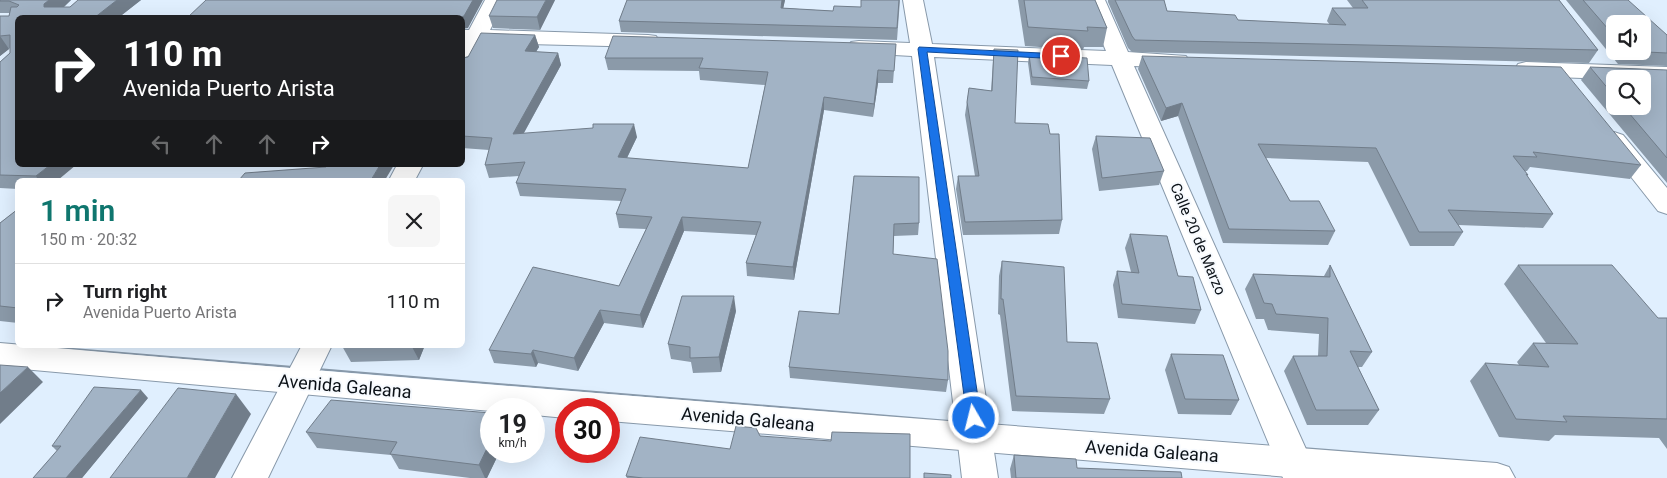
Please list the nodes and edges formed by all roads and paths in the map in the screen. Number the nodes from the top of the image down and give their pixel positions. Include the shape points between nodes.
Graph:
1 (496, 0) edge
2 (913, 0) edge
3 (1095, 0) edge
4 (470, 36) edge
5 (665, 42) edge
6 (843, 47) edge
7 (922, 49) junction
8 (465, 54) edge
9 (1121, 60) junction
10 (1200, 62) edge
11 (1508, 69) edge
12 (1558, 70) junction
13 (1667, 74) edge
14 (1576, 93) edge
15 (1600, 123) edge
16 (1667, 206) edge
17 (315, 348) edge
18 (0, 356) edge
19 (298, 382) junction
20 (976, 438) junction
21 (1298, 470) edge
22 (250, 478) edge
23 (980, 478) edge
24 (1497, 478) edge

1 - 4 street
2 - 7 street
3 - 9 street, Calle 20 de Marzo
4 - 5 street
4 - 8 street
6 - 7 street
7 - 9 street
7 - 20 street
9 - 10 street
9 - 21 street, Calle 20 de Marzo
11 - 12 street
12 - 13 street via 1603,63
12 - 14 street
15 - 16 street
17 - 19 street
18 - 19 street, Avenida Galeana
19 - 20 street, Avenida Galeana
19 - 22 street
20 - 21 street, Avenida Galeana
20 - 23 street
21 - 24 street, Avenida Galeana

